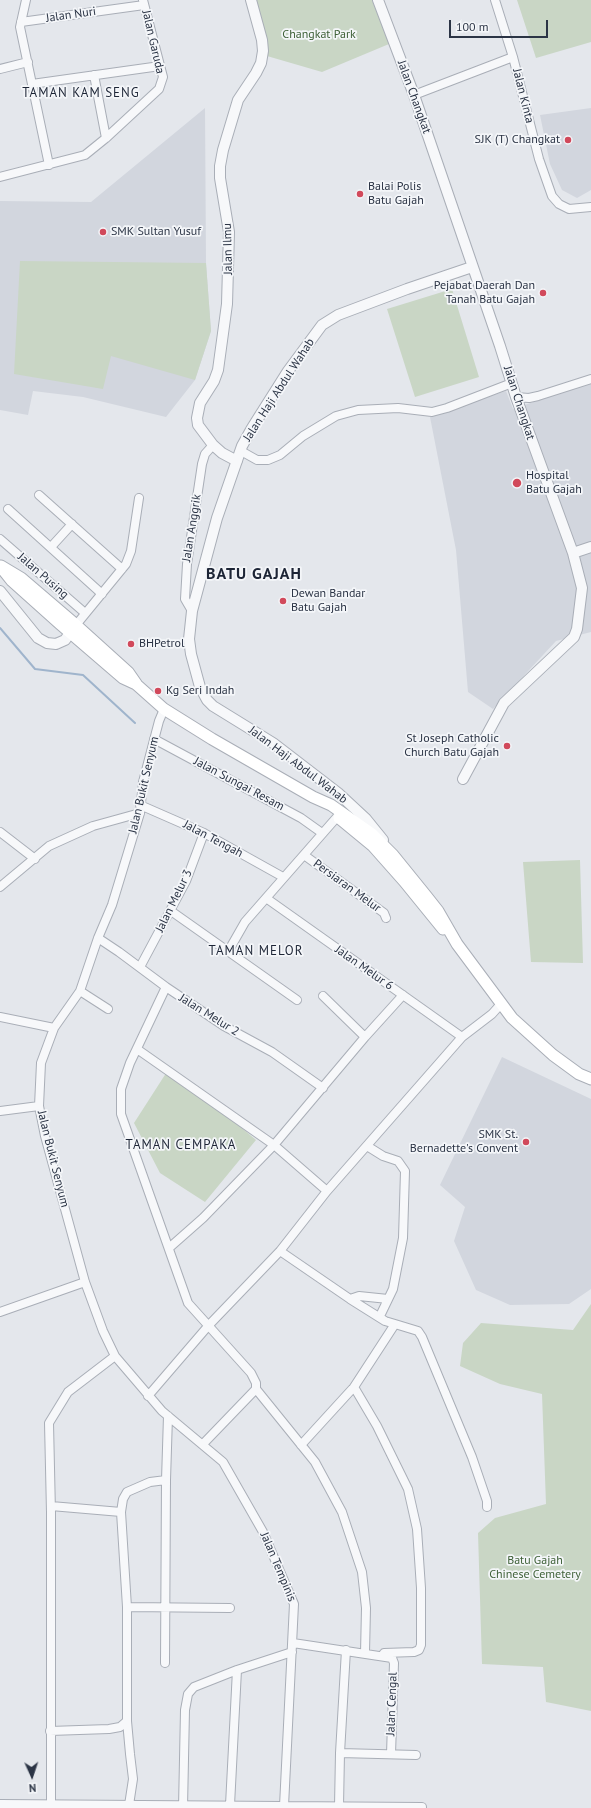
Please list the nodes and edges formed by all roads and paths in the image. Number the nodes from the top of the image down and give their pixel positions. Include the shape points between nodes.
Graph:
1 (26, 0) edge
2 (251, 0) edge
3 (378, 0) edge
4 (495, 0) edge
5 (144, 2) edge
6 (21, 22) junction
7 (513, 57) junction
8 (28, 62) junction
9 (160, 66) junction
10 (0, 69) edge
11 (94, 75) junction
12 (32, 84) junction
13 (414, 95) junction
14 (106, 138) junction
15 (49, 165) junction
16 (0, 177) edge
17 (591, 207) edge
18 (472, 267) junction
19 (591, 378) edge
20 (512, 383) junction
21 (516, 397) junction
22 (213, 446) junction
23 (241, 451) junction
24 (237, 461) junction
25 (39, 496) dead end
26 (139, 498) dead end
27 (8, 509) dead end
28 (72, 524) junction
29 (0, 539) edge
30 (51, 547) junction
31 (591, 547) edge
32 (572, 553) junction
33 (0, 566) edge
34 (122, 569) junction
35 (0, 591) edge
36 (102, 594) junction
37 (192, 611) junction
38 (85, 613) junction
39 (73, 628) junction
40 (164, 709) junction
41 (154, 739) junction
42 (463, 779) dead end
43 (313, 797) junction
44 (140, 809) junction
45 (337, 817) junction
46 (366, 819) junction
47 (0, 832) edge
48 (204, 832) junction
49 (322, 833) junction
50 (372, 834) junction
51 (373, 846) junction
52 (304, 855) junction
53 (393, 855) junction
54 (35, 859) junction
55 (283, 877) junction
56 (0, 887) edge
57 (266, 898) junction
58 (172, 911) junction
59 (386, 918) dead end
60 (98, 938) junction
61 (457, 944) junction
62 (229, 950) junction
63 (140, 967) junction
64 (166, 987) junction
65 (80, 990) junction
66 (403, 995) junction
67 (323, 996) dead end
68 (297, 1000) dead end
69 (501, 1004) junction
70 (108, 1009) dead end
71 (0, 1017) edge
72 (54, 1028) junction
73 (465, 1035) junction
74 (365, 1037) junction
75 (136, 1049) junction
76 (591, 1079) edge
77 (323, 1088) junction
78 (39, 1106) junction
79 (0, 1111) edge
80 (274, 1145) junction
81 (367, 1146) junction
82 (327, 1192) junction
83 (169, 1248) junction
84 (280, 1251) junction
85 (85, 1282) junction
86 (350, 1299) junction
87 (388, 1299) junction
88 (0, 1312) edge
89 (380, 1316) junction
90 (395, 1324) junction
91 (209, 1325) junction
92 (115, 1356) junction
93 (354, 1387) junction
94 (256, 1390) junction
95 (148, 1396) junction
96 (168, 1416) junction
97 (203, 1444) junction
98 (301, 1445) junction
99 (166, 1480) junction
100 (51, 1506) junction
101 (487, 1507) dead end
102 (121, 1512) junction
103 (127, 1607) junction
104 (166, 1608) junction
105 (230, 1608) dead end
106 (293, 1643) junction
107 (346, 1650) junction
108 (292, 1652) junction
109 (365, 1653) junction
110 (382, 1656) junction
111 (165, 1663) dead end
112 (237, 1670) junction
113 (127, 1721) junction
114 (50, 1731) junction
115 (340, 1753) junction
116 (391, 1754) junction
117 (416, 1755) dead end
118 (0, 1804) edge
119 (50, 1804) junction
120 (129, 1805) junction
121 (230, 1805) junction
122 (183, 1806) edge
123 (284, 1806) junction
124 (339, 1806) junction
125 (380, 1807) edge
126 (422, 1807) dead end

1 - 6 street
2 - 22 street, Jalan Ilmu via 263,51 258,68 238,100 220,166 229,232 227,304 218,370 200,403 197,418 198,425
3 - 13 street, Jalan Changkat
4 - 7 street, Jalan Kinta
5 - 6 street, Jalan Nuri
5 - 9 street, Jalan Garuda
6 - 8 street
7 - 13 street
7 - 17 street, Jalan Kinta via 539,159 552,196 559,204 569,209
8 - 10 street
8 - 12 street
9 - 11 street
9 - 14 street, Jalan Garuda via 163,78 159,89
11 - 12 street
11 - 14 street
12 - 15 street
13 - 18 street, Jalan Changkat
14 - 15 street, Jalan Garuda via 85,155
15 - 16 street, Jalan Garuda
18 - 20 street, Jalan Changkat
18 - 23 street, Jalan Haji Abdul Wahab via 407,289 322,324 280,384 252,428
19 - 21 street via 538,396
20 - 21 street, Jalan Changkat
20 - 23 street via 432,412 398,408 358,410 336,416 303,436 280,455 268,460 257,460
21 - 32 street, Jalan Changkat
22 - 24 street, Jalan Ilmu
22 - 37 street, Jalan Anggrik via 205,454 202,464 186,564 185,599
23 - 24 street, Jalan Haji Abdul Wahab
24 - 37 street, Jalan Haji Abdul Wahab via 217,518
25 - 28 street
26 - 34 street via 130,551
27 - 30 street
28 - 30 street
28 - 34 street
29 - 38 street, Jalan Pusing
30 - 36 street
31 - 32 street
32 - 42 street, Jalan Changkat via 582,588 578,629 574,638 504,703
33 - 39 main road via 21,578
34 - 36 street
35 - 39 street via 38,638 47,643 56,644 65,640
36 - 38 street
37 - 46 street, Jalan Haji Abdul Wahab via 189,639 191,654 200,687 213,706 273,743 338,793
38 - 39 street
39 - 40 main road via 128,672 137,685
40 - 41 street, Jalan Bukit Senyum
40 - 43 main road
41 - 44 street, Jalan Bukit Senyum via 143,782
41 - 49 street, Jalan Sungai Resam via 301,818
43 - 45 main road
43 - 50 main road via 331,804
44 - 48 street, Jalan Tengah
44 - 54 street via 49,846
44 - 60 street, Jalan Bukit Senyum via 112,905
45 - 49 street
45 - 51 main road
46 - 50 street
46 - 53 street, Jalan Haji Abdul Wahab
47 - 54 street
48 - 55 street, Jalan Tengah
48 - 58 street, Jalan Melur 3
49 - 52 street
50 - 51 main road
50 - 53 main road
51 - 61 main road
52 - 55 street
52 - 59 street, Persiaran Melur via 384,913
53 - 61 main road via 438,911
54 - 56 street
55 - 57 street
57 - 62 street via 245,922
57 - 66 street, Jalan Melur 6
58 - 62 street
58 - 63 street, Jalan Melur 3
60 - 63 street, Jalan Melur 2
60 - 65 street, Jalan Bukit Senyum
61 - 69 main road
62 - 68 street
63 - 64 street, Jalan Melur 2
64 - 75 street
64 - 77 street, Jalan Melur 2 via 224,1026 272,1052
65 - 70 street
65 - 72 street, Jalan Bukit Senyum
66 - 73 street, Jalan Melur 6
66 - 74 street
67 - 74 street
69 - 73 street
69 - 76 main road via 512,1018 553,1055 579,1074
71 - 72 street
72 - 78 street, Jalan Bukit Senyum via 41,1063
73 - 81 street
74 - 77 street
75 - 80 street
75 - 83 street via 121,1089 121,1114
77 - 80 street
78 - 79 street
78 - 85 street, Jalan Bukit Senyum
80 - 82 street
80 - 83 street via 203,1218
81 - 82 street
81 - 87 street via 383,1156 398,1161 405,1171 403,1238 393,1289
82 - 84 street
83 - 91 street via 188,1303
84 - 86 street
84 - 91 street
85 - 88 street
85 - 92 street, Jalan Bukit Senyum via 103,1332
86 - 87 street via 359,1296
86 - 89 street
87 - 89 street
89 - 90 street via 385,1321
90 - 93 street
90 - 101 street via 418,1331 422,1336 472,1457
91 - 94 street via 251,1373
91 - 95 street
92 - 95 street, Jalan Bukit Senyum
92 - 100 street via 68,1392 49,1422
93 - 98 street
93 - 110 street via 377,1426 408,1489 417,1529 421,1645 419,1650 414,1652 384,1653
94 - 97 street
94 - 98 street
95 - 96 street, Jalan Tempinis
96 - 97 street, Jalan Tempinis
96 - 99 street
97 - 106 street, Jalan Tempinis via 223,1462 263,1532 283,1575 294,1604
98 - 109 street via 315,1462 342,1512 362,1572 366,1608
99 - 102 street via 150,1482 127,1492
99 - 104 street
100 - 102 street
100 - 114 street
102 - 103 street
103 - 104 street
103 - 113 street
104 - 105 street
104 - 111 street
106 - 107 street, Jalan Cengal
106 - 108 street, Jalan Tempinis
107 - 109 street, Jalan Cengal
107 - 115 street
108 - 112 street
108 - 123 street, Jalan Tempinis
109 - 110 street, Jalan Cengal
110 - 116 street, Jalan Cengal via 390,1657 394,1663
112 - 121 street
112 - 122 street via 194,1687 188,1694
113 - 114 street via 120,1727 109,1729
113 - 120 street via 134,1779
114 - 119 street
115 - 116 street
115 - 124 street
116 - 117 street
118 - 119 street
119 - 120 street
120 - 122 street
121 - 122 street
121 - 123 street
123 - 124 street
124 - 125 street
125 - 126 street

